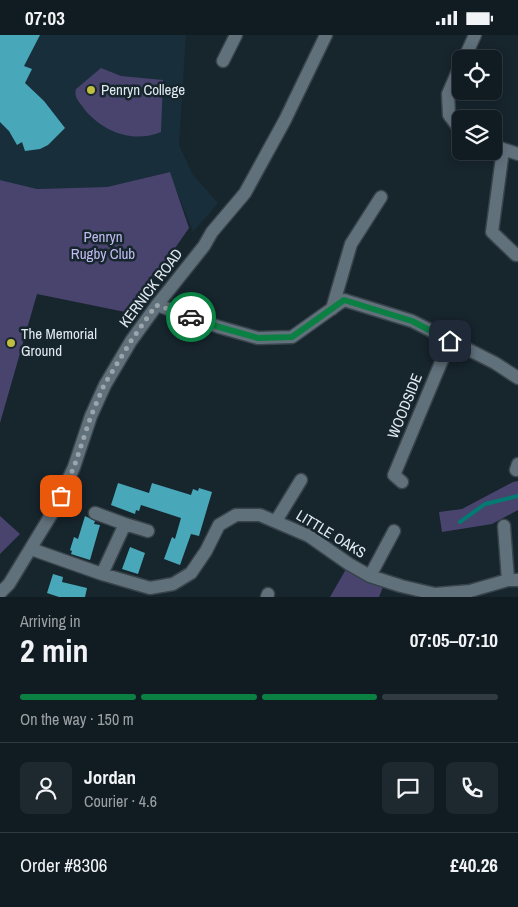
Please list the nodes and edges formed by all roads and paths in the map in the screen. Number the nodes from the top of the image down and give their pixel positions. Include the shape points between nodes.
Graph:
1 (236, 35) edge
2 (326, 35) edge
3 (475, 35) edge
4 (468, 50) edge
5 (223, 61) dead end
6 (452, 85) edge
7 (452, 119) edge
8 (502, 149) edge
9 (518, 154) edge
10 (497, 160) edge
11 (381, 197) dead end
12 (516, 255) dead end
13 (156, 305) junction
14 (332, 309) junction
15 (450, 341) junction
16 (518, 378) edge
17 (301, 480) dead end
18 (402, 482) dead end
19 (95, 513) dead end
20 (276, 521) junction
21 (125, 524) junction
22 (504, 526) dead end
23 (148, 531) dead end
24 (394, 531) dead end
25 (31, 549) junction
26 (102, 574) junction
27 (370, 576) junction
28 (513, 580) edge
29 (151, 592) edge
30 (0, 593) edge
31 (470, 594) edge

1 - 5 street
2 - 13 street, KERNICK ROAD via 245,193
3 - 4 street
6 - 7 street via 448,94
8 - 9 street
10 - 12 street via 492,232
11 - 14 street via 351,244
13 - 14 street via 258,338 292,337
13 - 25 street, KERNICK ROAD via 104,385 74,467
14 - 15 street via 344,300 412,321
15 - 16 street
15 - 18 street, WOODSIDE via 394,475
17 - 20 street, LITTLE OAKS
19 - 21 street
20 - 27 street, LITTLE OAKS via 309,536
20 - 29 street, LITTLE OAKS via 260,515 236,515 219,525 191,573
21 - 23 street
21 - 26 street
22 - 28 street, LITTLE OAKS
24 - 27 street, LITTLE OAKS
25 - 26 street, LITTLE OAKS
25 - 30 street, KERNICK ROAD
26 - 29 street, LITTLE OAKS
27 - 31 street, LITTLE OAKS via 435,594
28 - 31 street, LITTLE OAKS

